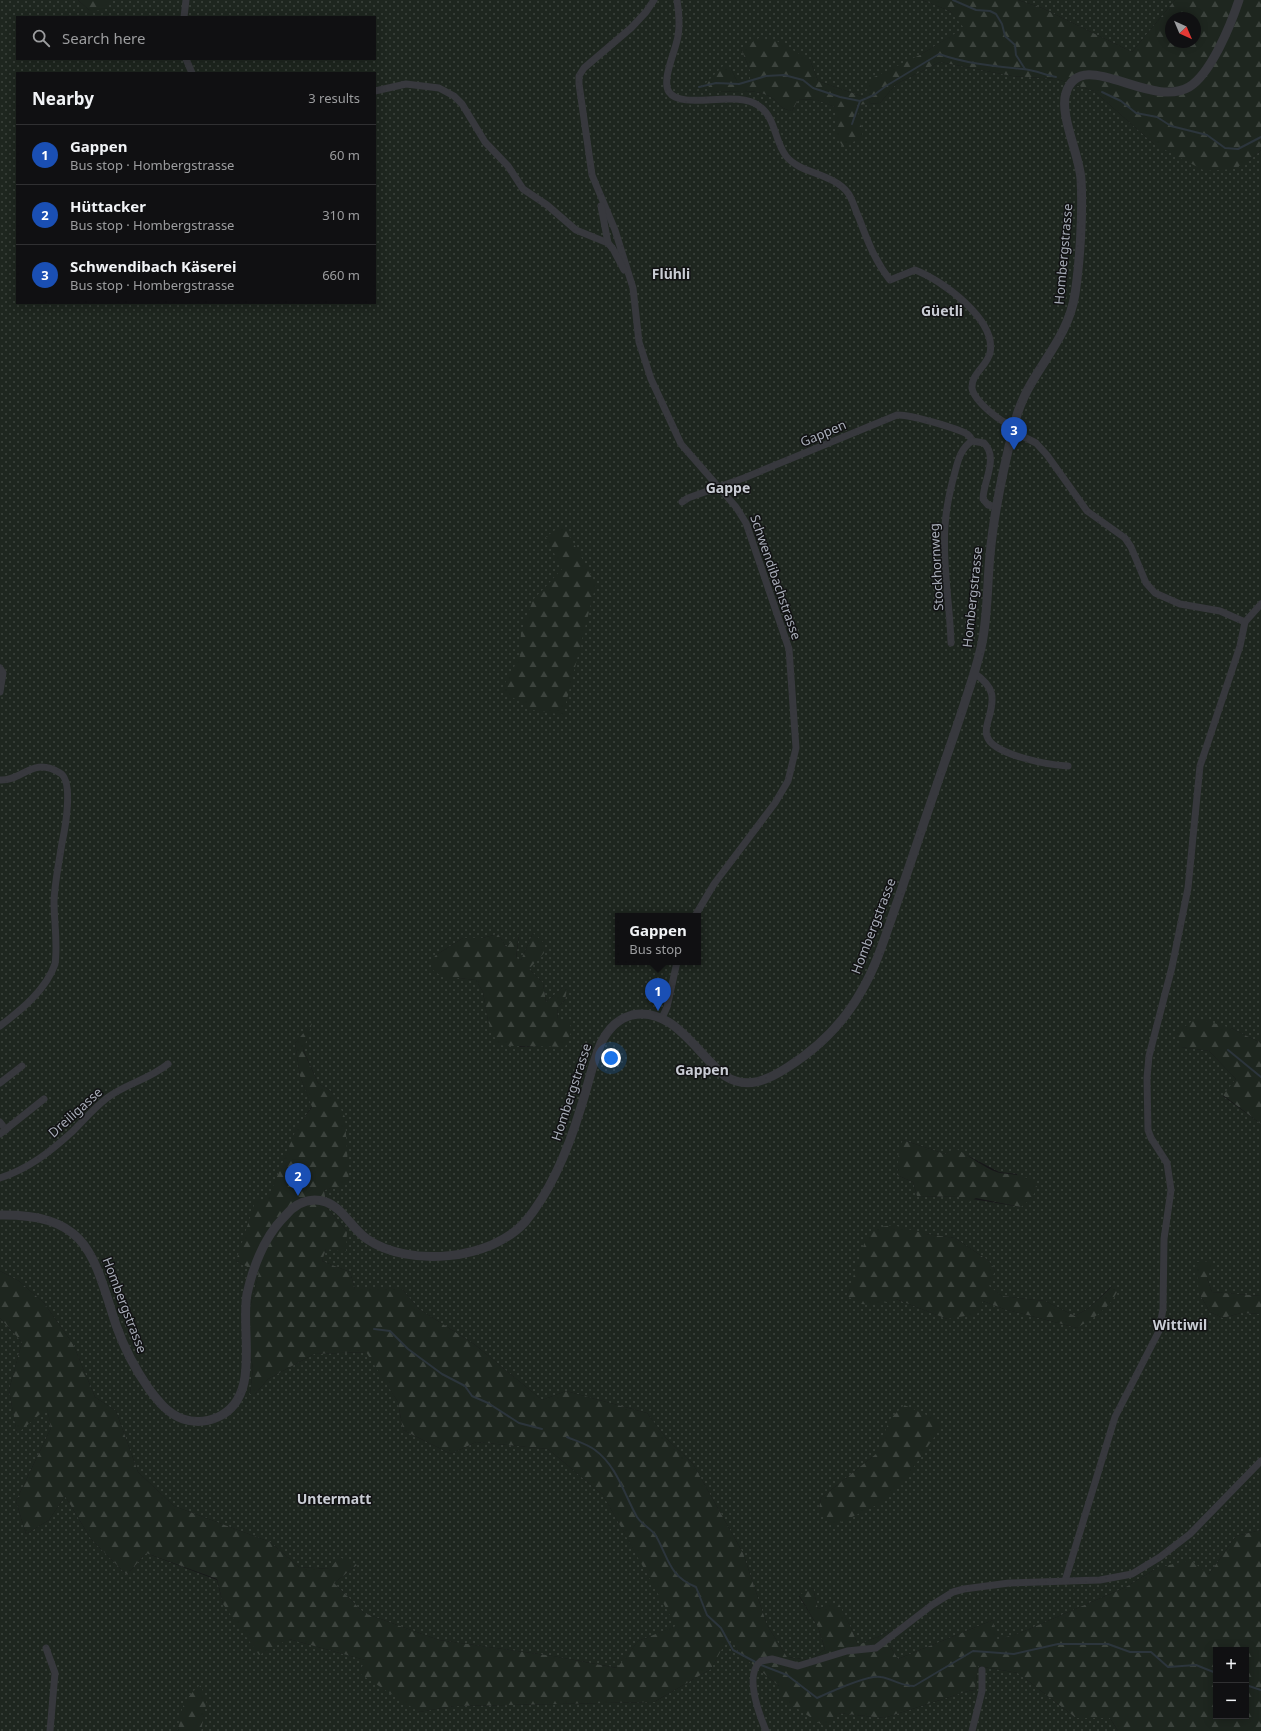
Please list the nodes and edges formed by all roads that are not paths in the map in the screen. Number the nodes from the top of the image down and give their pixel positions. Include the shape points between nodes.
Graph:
1 (186, 0) edge
2 (654, 0) edge
3 (677, 0) edge
4 (1239, 0) edge
5 (184, 16) edge
6 (186, 60) edge
7 (192, 72) edge
8 (376, 91) edge
9 (599, 197) junction
10 (608, 243) junction
11 (631, 280) junction
12 (1013, 430) junction
13 (972, 441) junction
14 (718, 486) junction
15 (682, 502) dead end
16 (997, 507) junction
17 (1261, 604) edge
18 (1244, 622) junction
19 (950, 643) dead end
20 (0, 668) edge
21 (974, 673) junction
22 (0, 692) edge
23 (1068, 766) dead end
24 (0, 780) edge
25 (697, 913) edge
26 (676, 965) edge
27 (662, 1018) junction
28 (0, 1026) edge
29 (168, 1064) dead end
30 (22, 1066) dead end
31 (0, 1084) edge
32 (44, 1099) dead end
33 (0, 1122) edge
34 (3, 1132) edge
35 (0, 1178) edge
36 (0, 1215) edge
37 (1261, 1461) edge
38 (1065, 1581) junction
39 (46, 1648) dead end
40 (982, 1670) dead end
41 (50, 1731) edge
42 (766, 1731) edge
43 (972, 1731) edge

1 - 5 street
2 - 9 street, Schwendibachstrasse via 646,12 587,65 580,76 588,158
3 - 12 street via 679,28 667,80 669,91 682,99 732,98 749,100 759,105 770,118 781,147 789,159 832,180 848,193 873,253 890,280 915,270 963,299 985,329 990,347 987,360 973,382 973,392
4 - 12 street, Hombergstrasse via 1215,54 1194,84 1174,93 1161,93 1089,74 1078,77 1066,91 1065,111 1081,180 1075,292 1065,329 1028,388
6 - 7 street
8 - 10 street via 406,84 432,86 450,93 462,104 485,142 508,166 524,189 548,205 573,227
9 - 10 street
9 - 11 street, Schwendibachstrasse via 614,230
10 - 11 street
11 - 14 street, Schwendibachstrasse via 639,342 651,379 681,444
12 - 16 street, Hombergstrasse
12 - 18 street via 1036,443 1047,455 1087,511 1125,538 1146,583 1155,593 1180,604 1220,611
13 - 14 street, Gappen via 968,435 958,430 897,415 744,478
13 - 16 street via 984,443 989,450 990,464 983,499 988,505
13 - 19 street, Stockhornweg via 960,455 945,517
14 - 15 street, Gappen
14 - 25 street, Schwendibachstrasse via 740,511 746,523 789,649 796,748 788,782 714,884
16 - 21 street, Hombergstrasse via 990,549 982,643
17 - 18 street
18 - 38 street via 1240,646 1200,766 1188,888 1172,967 1149,1056 1148,1130 1167,1163 1171,1190 1164,1239 1159,1331 1115,1417
20 - 22 street via 3,673
21 - 23 street via 989,686 993,698 986,728 989,742 1017,756
21 - 27 street, Hombergstrasse via 882,945 861,992 834,1028 808,1053 783,1070 747,1084 734,1082 725,1076 678,1029
24 - 28 street via 29,769 49,768 66,778 68,788 65,828 55,885 55,964 52,974 42,988
26 - 27 street
27 - 36 street, Hombergstrasse via 648,1014 633,1015 618,1022 608,1031 598,1051 573,1132 557,1169 525,1222 502,1240 462,1254 410,1254 384,1248 367,1239 328,1202 308,1200 289,1211 265,1245 249,1285 244,1317 246,1372 241,1393 231,1408 216,1418 195,1422 178,1417 151,1391 134,1366 123,1343 95,1261 78,1237 44,1219
29 - 35 street, Dreiligasse via 154,1075 110,1095 36,1162
30 - 31 street
32 - 34 street
33 - 34 street
37 - 38 street via 1190,1534 1146,1566 1132,1574 1117,1578
38 - 42 street via 1009,1583 958,1590 932,1605 876,1648 847,1651 798,1666 772,1659 760,1662 752,1677
39 - 41 street via 55,1673
40 - 43 street via 982,1691

